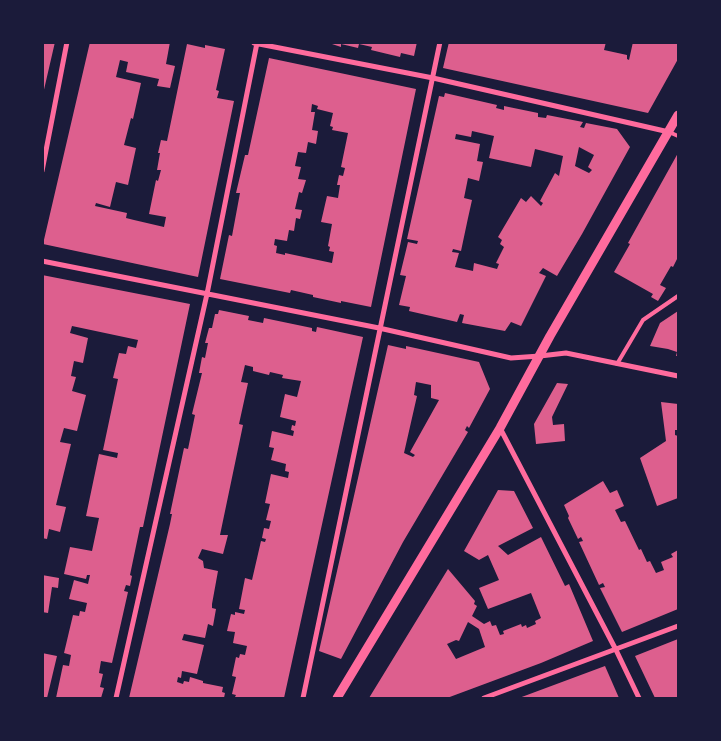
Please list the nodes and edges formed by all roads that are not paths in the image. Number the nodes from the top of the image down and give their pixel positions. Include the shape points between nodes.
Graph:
1 (67, 42) edge
2 (440, 42) edge
3 (255, 43) edge
4 (433, 78) junction
5 (678, 115) edge
6 (669, 132) junction
7 (678, 136) edge
8 (42, 171) edge
9 (42, 262) edge
10 (207, 294) junction
11 (678, 296) edge
12 (379, 328) junction
13 (540, 356) junction
14 (617, 364) junction
15 (678, 376) edge
16 (500, 428) junction
17 (678, 626) edge
18 (616, 650) junction
19 (116, 698) edge
20 (303, 698) edge
21 (337, 698) edge
22 (484, 698) edge
23 (639, 698) edge

1 - 8 street
2 - 4 street
3 - 4 street
3 - 10 street
4 - 6 street
4 - 12 street
5 - 6 street
6 - 7 lane
6 - 13 street
9 - 10 street
10 - 12 street
10 - 19 street
11 - 14 lane via 643,320
12 - 13 street via 511,358
12 - 20 street
13 - 14 street via 566,353
13 - 16 street
14 - 15 street
16 - 18 street
16 - 21 street
17 - 18 street
18 - 22 street
18 - 23 street

